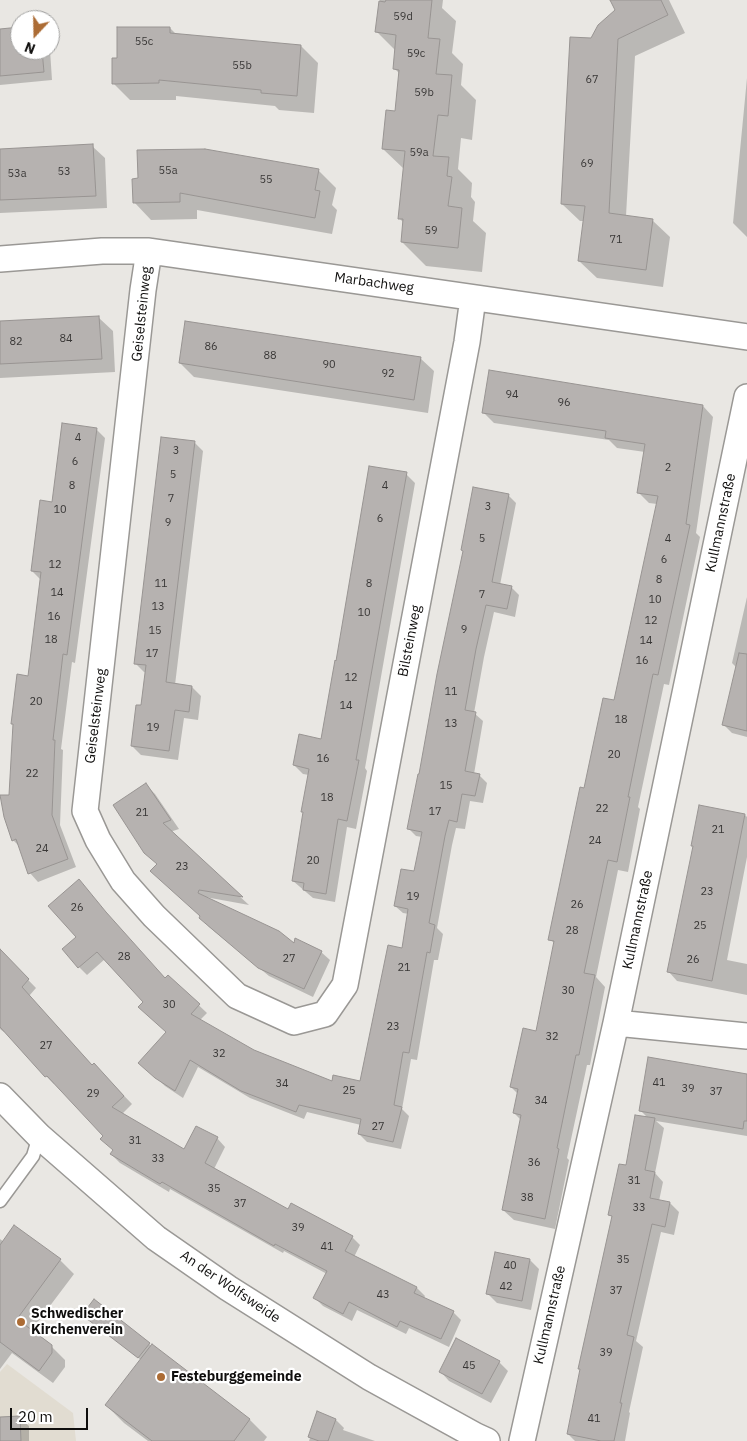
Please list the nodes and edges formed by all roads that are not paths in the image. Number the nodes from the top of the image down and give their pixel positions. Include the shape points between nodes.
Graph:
1 (149, 251) junction
2 (0, 259) edge
3 (473, 298) junction
4 (747, 337) edge
5 (747, 397) edge
6 (345, 985) joint
7 (616, 1023) junction
8 (747, 1036) edge
9 (0, 1096) edge
10 (39, 1136) junction
11 (0, 1201) edge
12 (487, 1441) edge
13 (522, 1441) edge

1 - 2 street, Marbachweg via 102,251
1 - 3 street, Marbachweg
1 - 6 street, Geiselsteinweg via 85,811 123,881 154,916 237,996 294,1022 325,1014
3 - 4 street, Marbachweg
3 - 6 street, Bilsteinweg
5 - 7 street, Kullmannstraße
7 - 8 street
7 - 13 street, Kullmannstraße
9 - 10 street, An der Wolfsweide
10 - 11 lane via 32,1156
10 - 12 street, An der Wolfsweide via 156,1238 228,1288 369,1377

